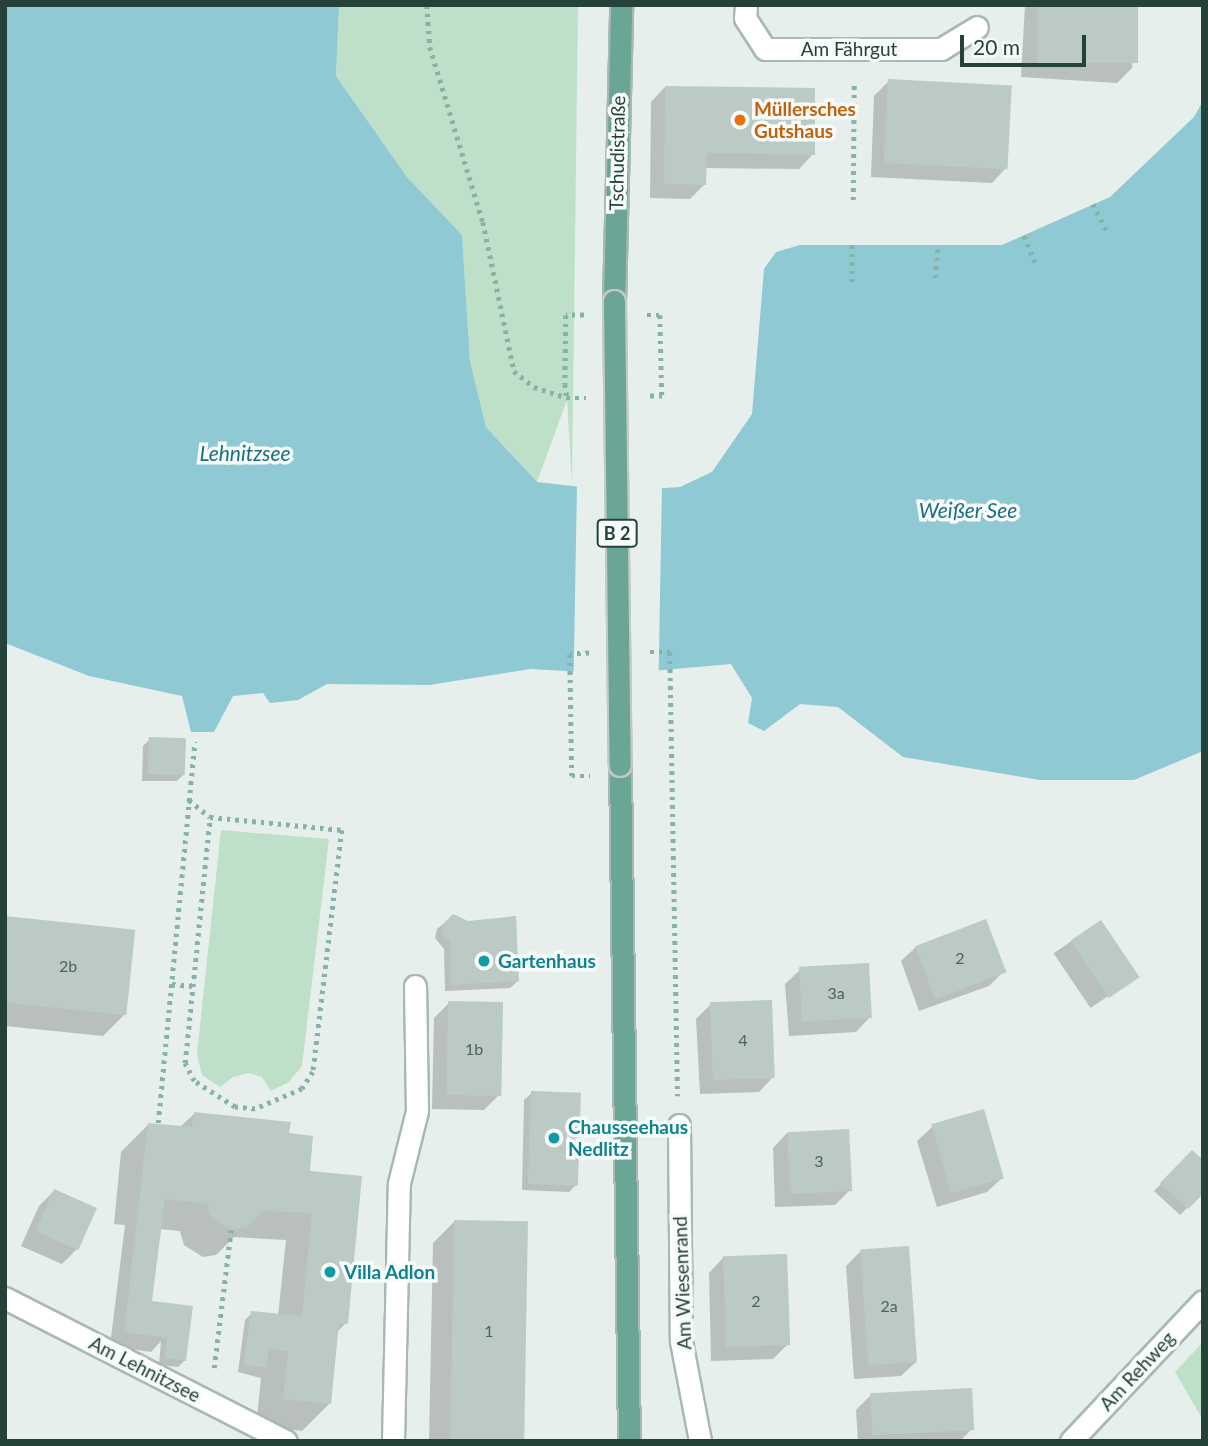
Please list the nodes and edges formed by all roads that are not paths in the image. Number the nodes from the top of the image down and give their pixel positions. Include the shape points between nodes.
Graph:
1 (621, 5) edge
2 (746, 5) edge
3 (977, 27) dead end
4 (415, 986) dead end
5 (678, 1125) road end
6 (5, 1298) edge
7 (1203, 1301) edge
8 (286, 1441) edge
9 (393, 1441) edge
10 (629, 1441) edge
11 (700, 1441) edge
12 (1071, 1441) edge

1 - 10 main road, Tschudistraße / B 2, bridge via 614,301
2 - 3 street, Am Fährgut via 745,18 765,49 941,50
4 - 9 street via 417,1111 399,1183
5 - 11 street, Am Wiesenrand via 681,1341
6 - 8 street, Am Lehnitzsee
7 - 12 street, Am Rehweg

